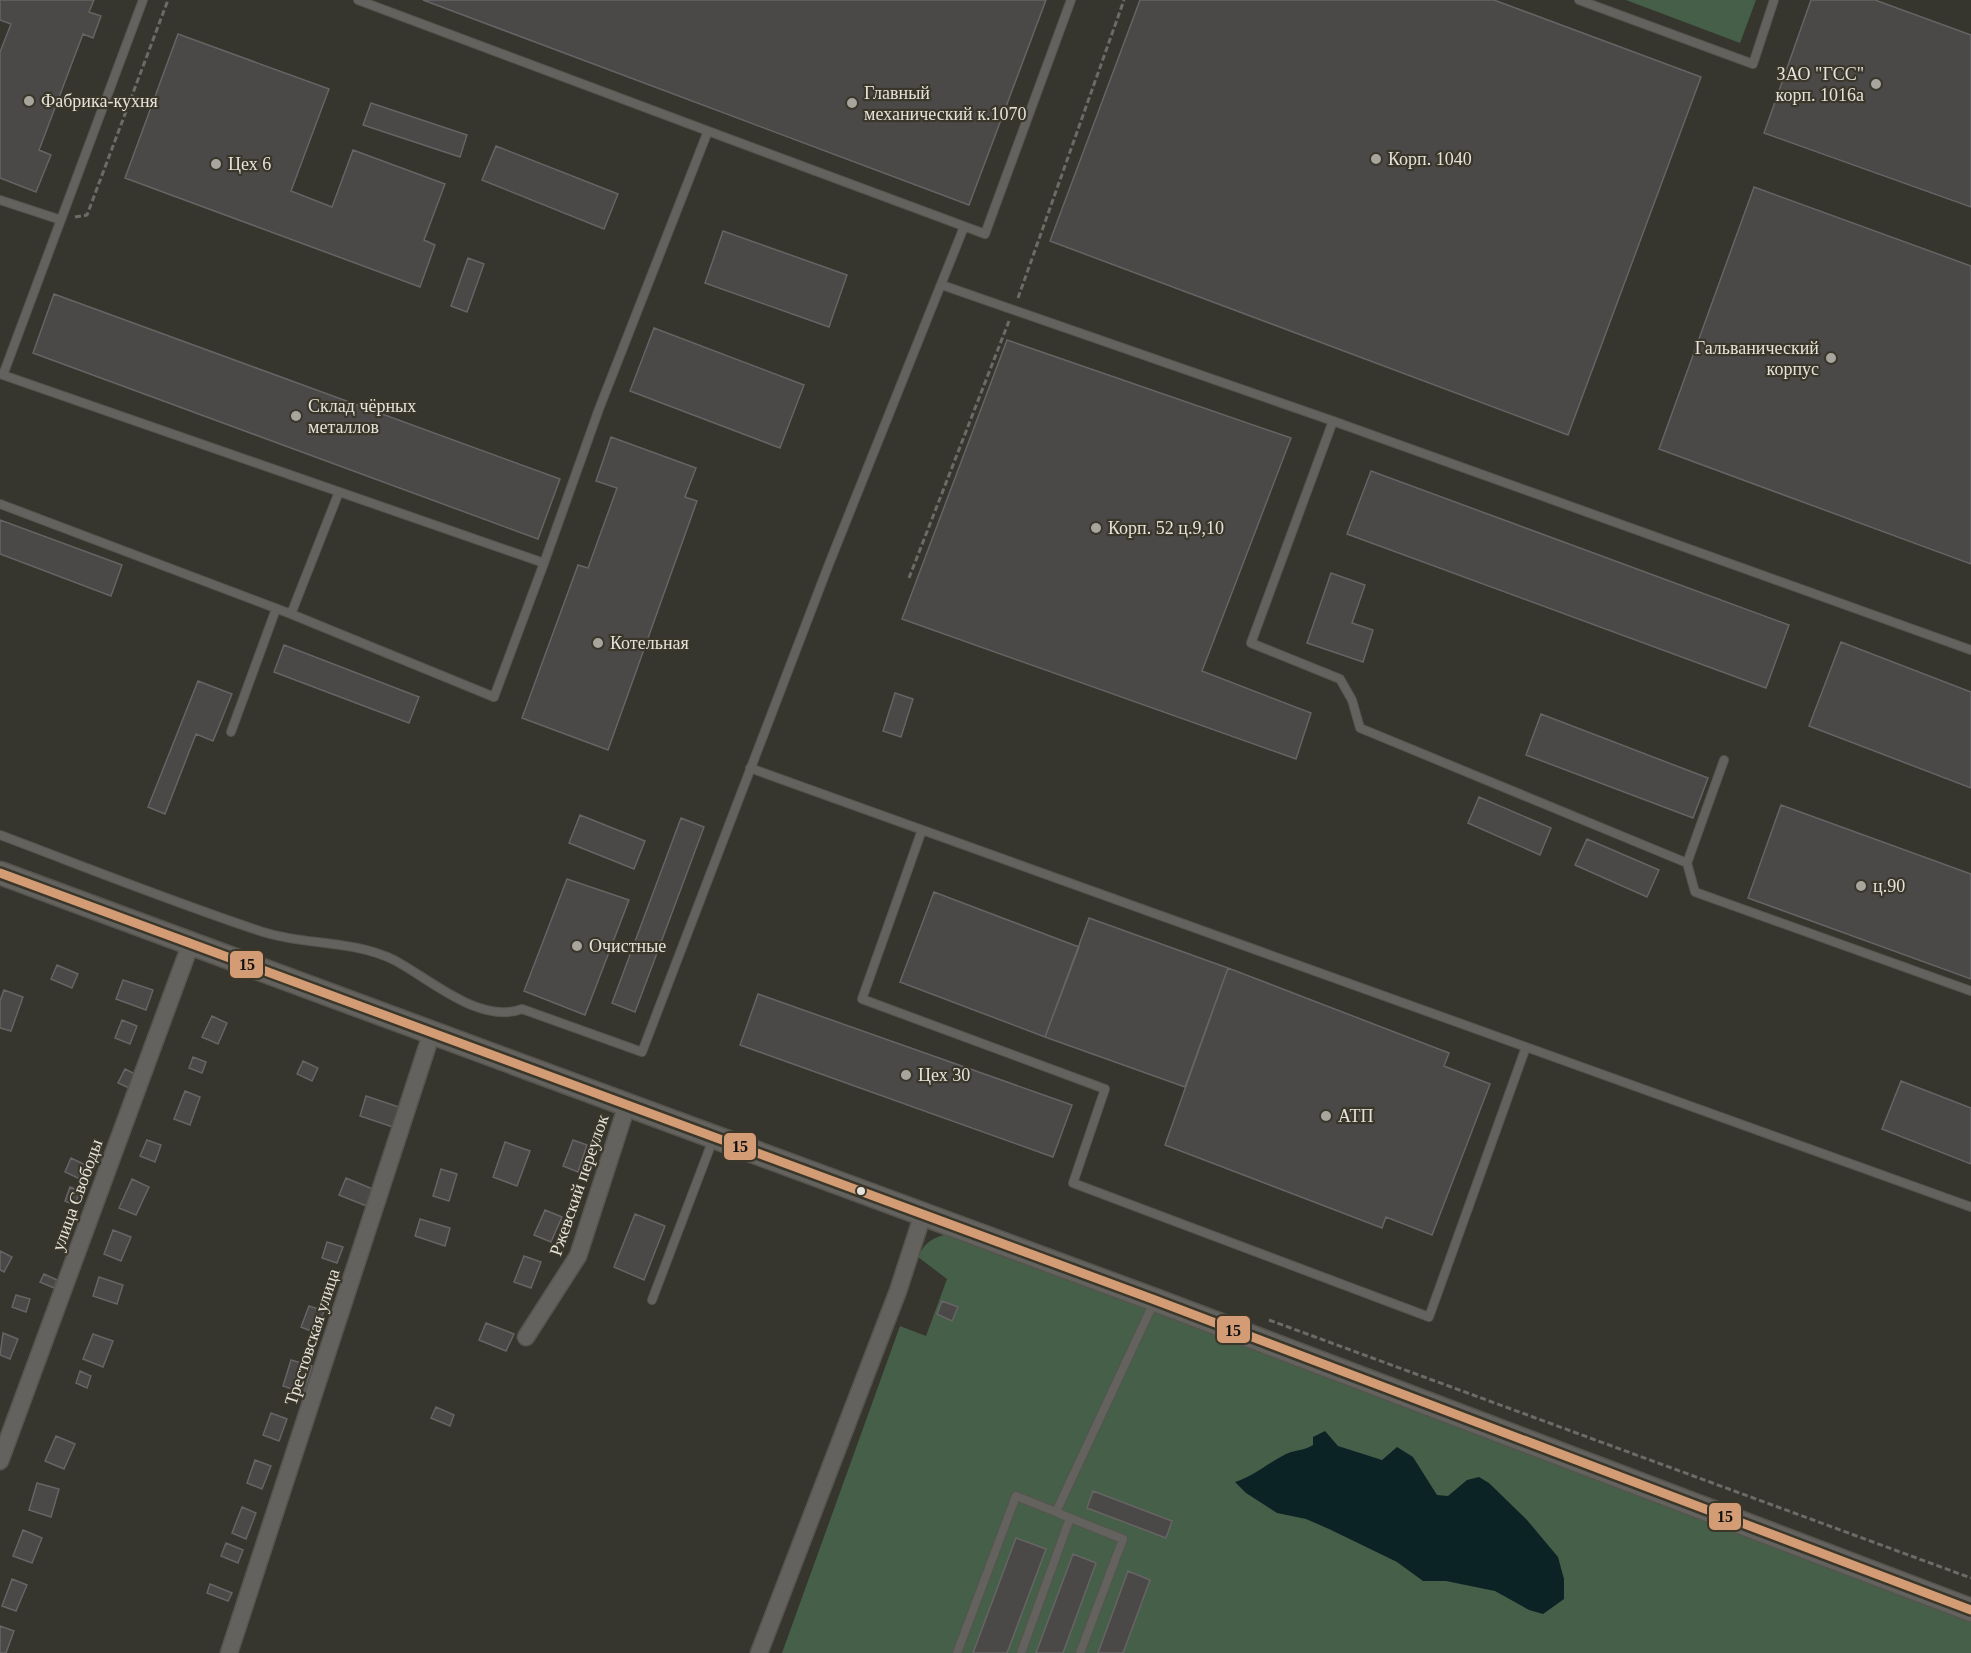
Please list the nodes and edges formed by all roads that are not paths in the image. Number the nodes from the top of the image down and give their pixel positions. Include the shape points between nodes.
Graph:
1 (143, 0) edge
2 (358, 0) edge
3 (1071, 0) edge
4 (1579, 0) edge
5 (1774, 0) edge
6 (708, 131) junction
7 (0, 200) edge
8 (61, 220) junction
9 (964, 227) junction
10 (942, 285) junction
11 (2, 375) edge
12 (1333, 421) junction
13 (339, 492) junction
14 (0, 504) edge
15 (544, 563) junction
16 (276, 609) junction
17 (291, 614) junction
18 (1971, 650) edge
19 (231, 732) dead end
20 (1724, 760) dead end
21 (750, 768) junction
22 (922, 830) junction
23 (0, 835) edge
24 (1687, 863) junction
25 (0, 873) edge
26 (191, 944) junction
27 (1971, 991) edge
28 (432, 1032) junction
29 (1526, 1047) junction
30 (627, 1105) junction
31 (714, 1137) junction
32 (1971, 1207) edge
33 (923, 1214) junction
34 (1155, 1299) junction
35 (652, 1300) dead end
36 (526, 1337) dead end
37 (0, 1461) edge
38 (1056, 1512) junction
39 (1070, 1518) junction
40 (1971, 1610) edge
41 (229, 1653) edge
42 (759, 1653) edge
43 (957, 1653) edge
44 (1021, 1653) edge
45 (1080, 1653) edge

1 - 8 lane
2 - 6 lane
3 - 9 lane via 985,234
4 - 5 lane via 1753,64
6 - 9 lane
6 - 15 lane via 599,409
7 - 8 lane
8 - 11 lane
9 - 10 lane
10 - 12 lane
10 - 21 lane
11 - 13 lane
12 - 18 lane
12 - 24 lane via 1251,643 1340,680 1352,700 1360,728
13 - 15 lane
13 - 17 lane
14 - 16 lane
15 - 17 lane via 494,697
16 - 17 lane
16 - 19 lane
20 - 24 lane
21 - 22 lane
21 - 23 lane via 642,1052 522,1009 512,1012 474,1005 450,996 374,952 259,931
22 - 29 lane
22 - 29 lane via 862,999 1105,1089 1073,1183 1429,1317
24 - 27 lane via 1695,892
25 - 26 main road
26 - 28 main road
26 - 37 street, улица Свободы
28 - 30 main road
28 - 41 street, Трестовская улица
29 - 32 lane
30 - 31 main road
30 - 36 street, Ржевский переулок via 578,1256
31 - 33 main road
31 - 35 lane
33 - 34 main road
33 - 42 street via 898,1291
34 - 38 lane
34 - 40 main road
38 - 39 lane
38 - 43 lane via 1016,1496
39 - 44 lane
39 - 45 lane via 1123,1539

